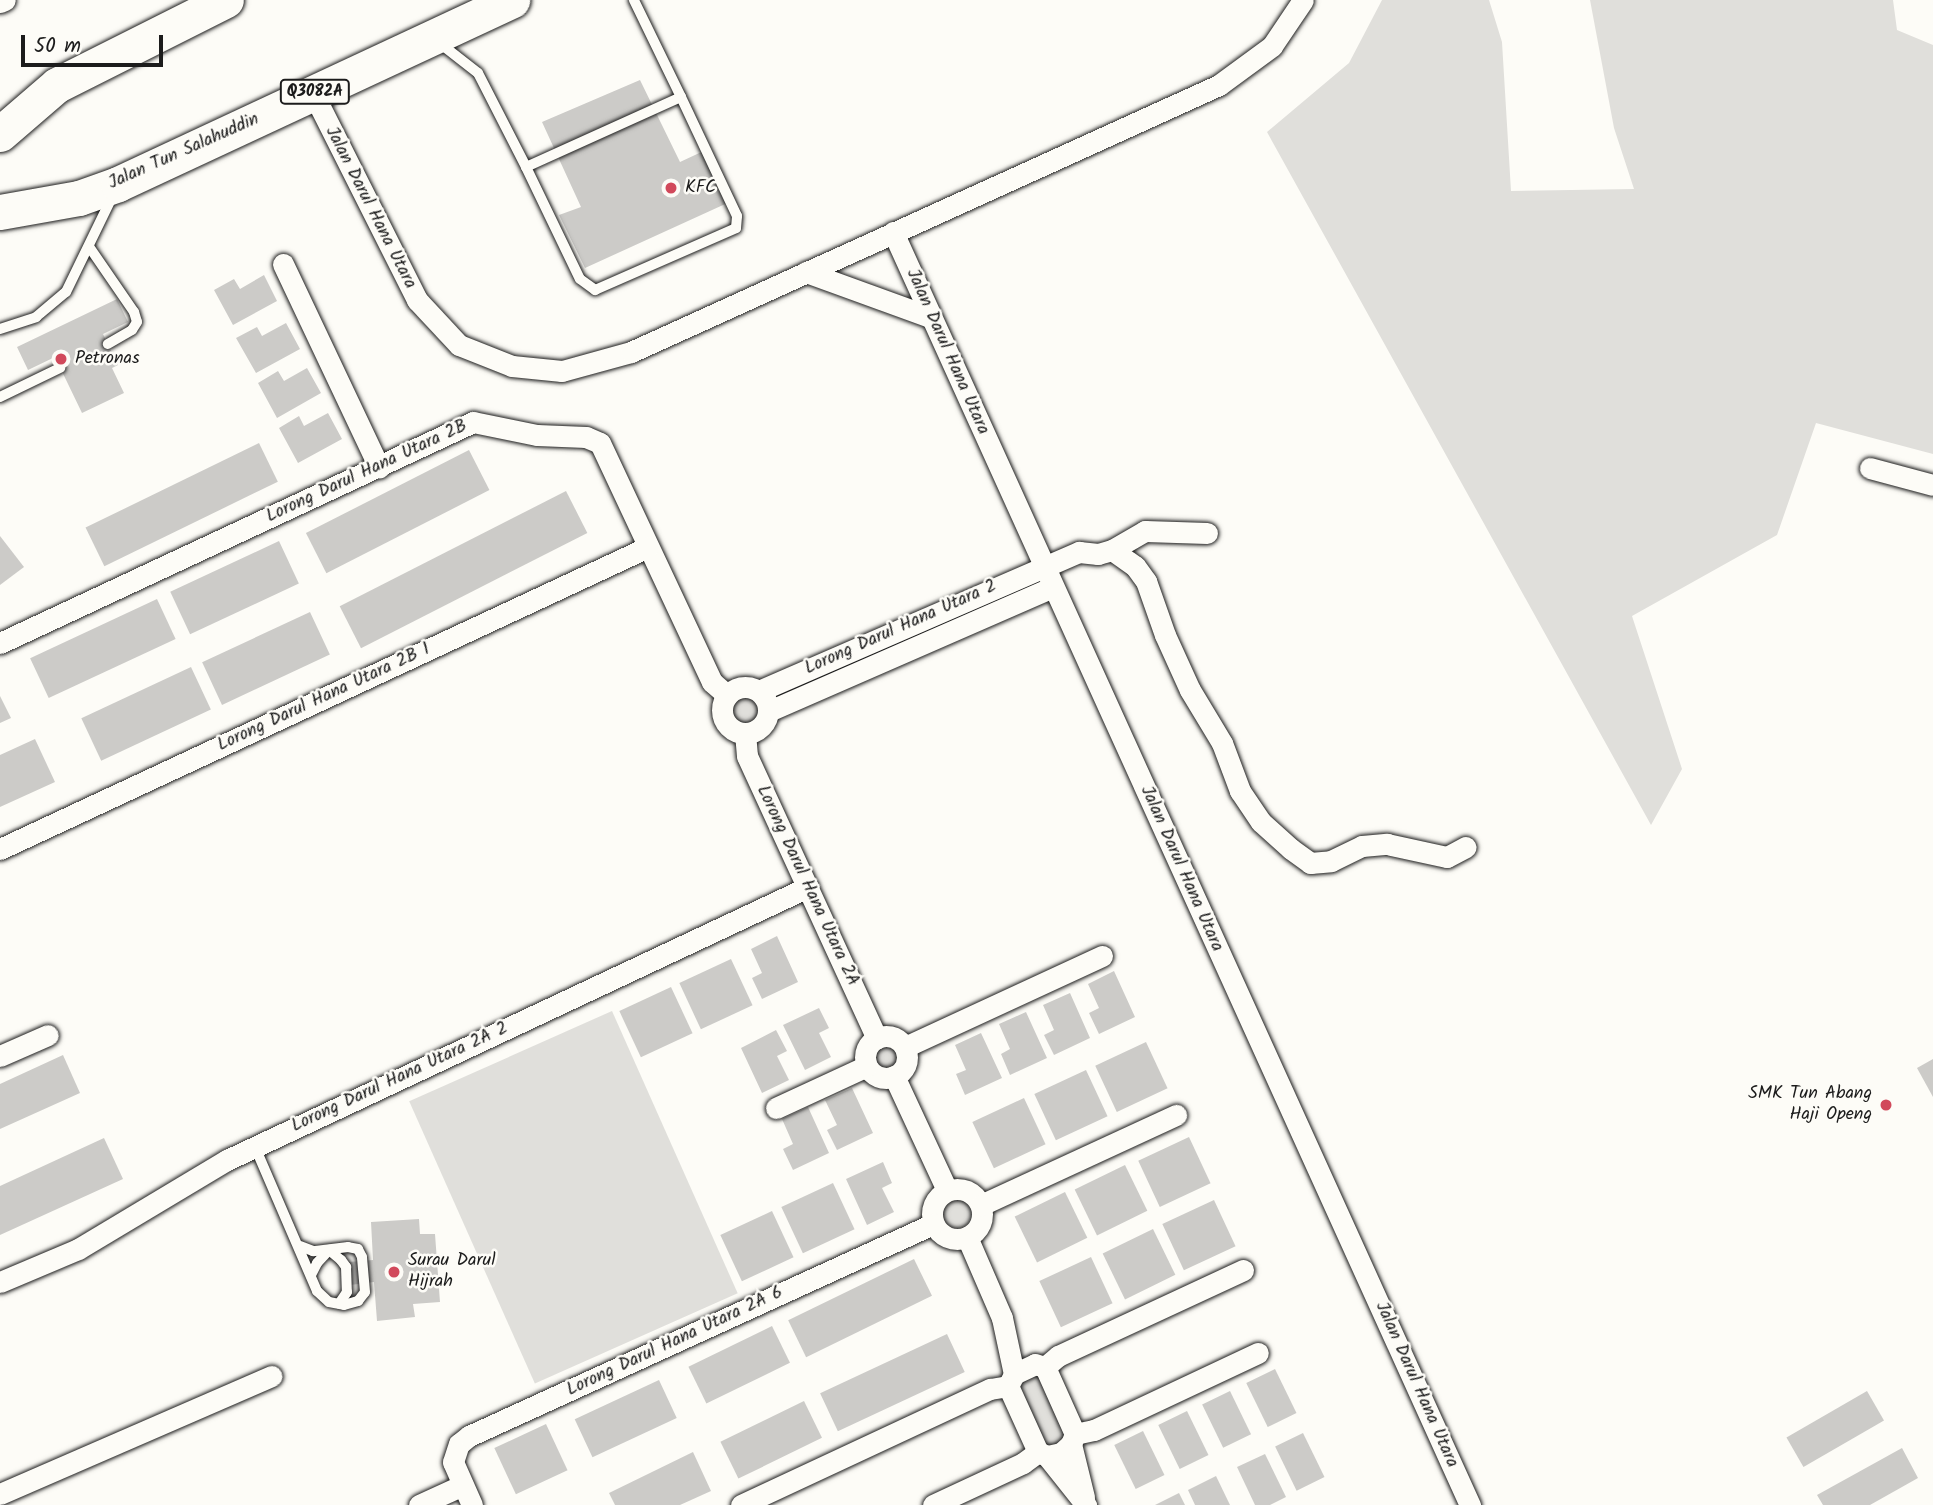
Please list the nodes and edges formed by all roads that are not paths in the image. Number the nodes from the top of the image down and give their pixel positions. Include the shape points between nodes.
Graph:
1 (5, 0) edge
2 (226, 0) edge
3 (512, 0) edge
4 (634, 0) edge
5 (1303, 0) edge
6 (0, 2) edge
7 (432, 37) junction
8 (313, 93) junction
9 (681, 97) junction
10 (0, 134) edge
11 (526, 167) junction
12 (118, 184) junction
13 (0, 212) edge
14 (893, 232) junction
15 (90, 248) junction
16 (283, 264) dead end
17 (806, 272) junction
18 (930, 317) junction
19 (0, 328) edge
20 (108, 344) dead end
21 (60, 368) dead end
22 (0, 397) edge
23 (379, 467) junction
24 (1870, 468) dead end
25 (1933, 485) edge
26 (1207, 533) dead end
27 (648, 547) junction
28 (1112, 550) junction
29 (1043, 566) junction
30 (1053, 587) junction
31 (0, 643) edge
32 (759, 691) junction
33 (727, 695) junction
34 (769, 712) junction
35 (745, 733) junction
36 (1466, 847) dead end
37 (0, 849) edge
38 (808, 887) junction
39 (1102, 956) dead end
40 (48, 1035) dead end
41 (877, 1038) junction
42 (905, 1047) junction
43 (0, 1056) edge
44 (867, 1066) junction
45 (894, 1076) junction
46 (776, 1108) dead end
47 (1176, 1115) dead end
48 (255, 1147) junction
49 (947, 1190) junction
50 (981, 1205) junction
51 (933, 1224) junction
52 (967, 1237) junction
53 (300, 1246) junction
54 (329, 1250) junction
55 (1243, 1270) dead end
56 (311, 1275) junction
57 (0, 1282) edge
58 (339, 1304) junction
59 (1002, 1318) junction
60 (1258, 1353) dead end
61 (1040, 1366) junction
62 (271, 1376) dead end
63 (1011, 1380) junction
64 (1073, 1439) junction
65 (1043, 1454) junction
66 (463, 1485) junction
67 (0, 1494) edge
68 (419, 1505) edge
69 (472, 1505) edge
70 (741, 1505) edge
71 (933, 1505) edge
72 (1086, 1505) edge
73 (1470, 1505) edge

1 - 6 street
2 - 10 highway via 57,85
3 - 7 highway, Jalan Tun Salahuddin / Q3082A
4 - 9 lane
5 - 14 street, Jalan Darul Hana Utara via 1272,46 1219,85
7 - 8 highway, Jalan Tun Salahuddin / Q3082A
7 - 11 lane via 478,73
8 - 12 highway, Jalan Tun Salahuddin / Q3082A
8 - 17 street, Jalan Darul Hana Utara via 417,300 459,345 512,366 562,371 631,352
9 - 11 lane
9 - 11 lane via 737,216 736,228 595,290 580,279
12 - 13 highway, Jalan Tun Salahuddin / Q3082A via 79,198
12 - 15 lane
14 - 17 street, Jalan Darul Hana Utara
14 - 18 street, Jalan Darul Hana Utara
15 - 19 lane via 66,292 36,317
15 - 20 lane via 137,322
16 - 23 street
17 - 18 street
18 - 29 street, Jalan Darul Hana Utara
21 - 22 lane
23 - 27 street, Lorong Darul Hana Utara 2B via 473,422 537,435 586,437 600,443
23 - 31 street, Lorong Darul Hana Utara 2B
24 - 25 street
26 - 28 street via 1145,531
27 - 33 street, Lorong Darul Hana Utara 2B via 712,682
27 - 37 street, Lorong Darul Hana Utara 2B 1
28 - 29 street, Lorong Darul Hana Utara 2 via 1079,552
28 - 36 street via 1135,566 1146,581 1165,635 1190,690 1222,743 1240,790 1261,822 1291,849 1310,863 1331,861 1362,846 1387,844 1447,857
29 - 30 street, Jalan Darul Hana Utara
29 - 32 street, Lorong Darul Hana Utara 2
30 - 34 street, Lorong Darul Hana Utara 2
30 - 73 street, Jalan Darul Hana Utara
32 - 33 street via 744,686
32 - 34 street
33 - 35 street via 723,720 734,731
34 - 35 street via 762,726
35 - 38 street, Lorong Darul Hana Utara 2A via 747,756
38 - 41 street, Lorong Darul Hana Utara 2A
38 - 48 street, Lorong Darul Hana Utara 2A 2
39 - 42 street
40 - 43 street
41 - 42 street via 891,1036
41 - 44 street via 865,1053
42 - 45 street via 905,1065
44 - 45 street via 876,1075
44 - 46 street
45 - 49 street
47 - 50 street
48 - 53 lane
48 - 57 street, Lorong Darul Hana Utara 2A 2 via 78,1249
49 - 50 street via 968,1191
49 - 51 street via 933,1204
50 - 52 street via 979,1226
51 - 52 street via 950,1238
51 - 66 street, Lorong Darul Hana Utara 2A 6 via 469,1436 454,1453
52 - 59 street
53 - 54 lane
53 - 56 lane
54 - 56 lane
54 - 58 lane via 345,1267 347,1292
54 - 58 lane via 348,1247 358,1249 362,1256 365,1292 358,1301
55 - 61 street
56 - 58 lane via 317,1291 328,1302
59 - 61 street
59 - 63 street
60 - 64 street
61 - 63 street
61 - 64 street
62 - 67 street
63 - 65 street
63 - 70 street
64 - 65 street via 1061,1453
64 - 72 street
65 - 71 street
65 - 72 street
66 - 68 street
66 - 69 street

